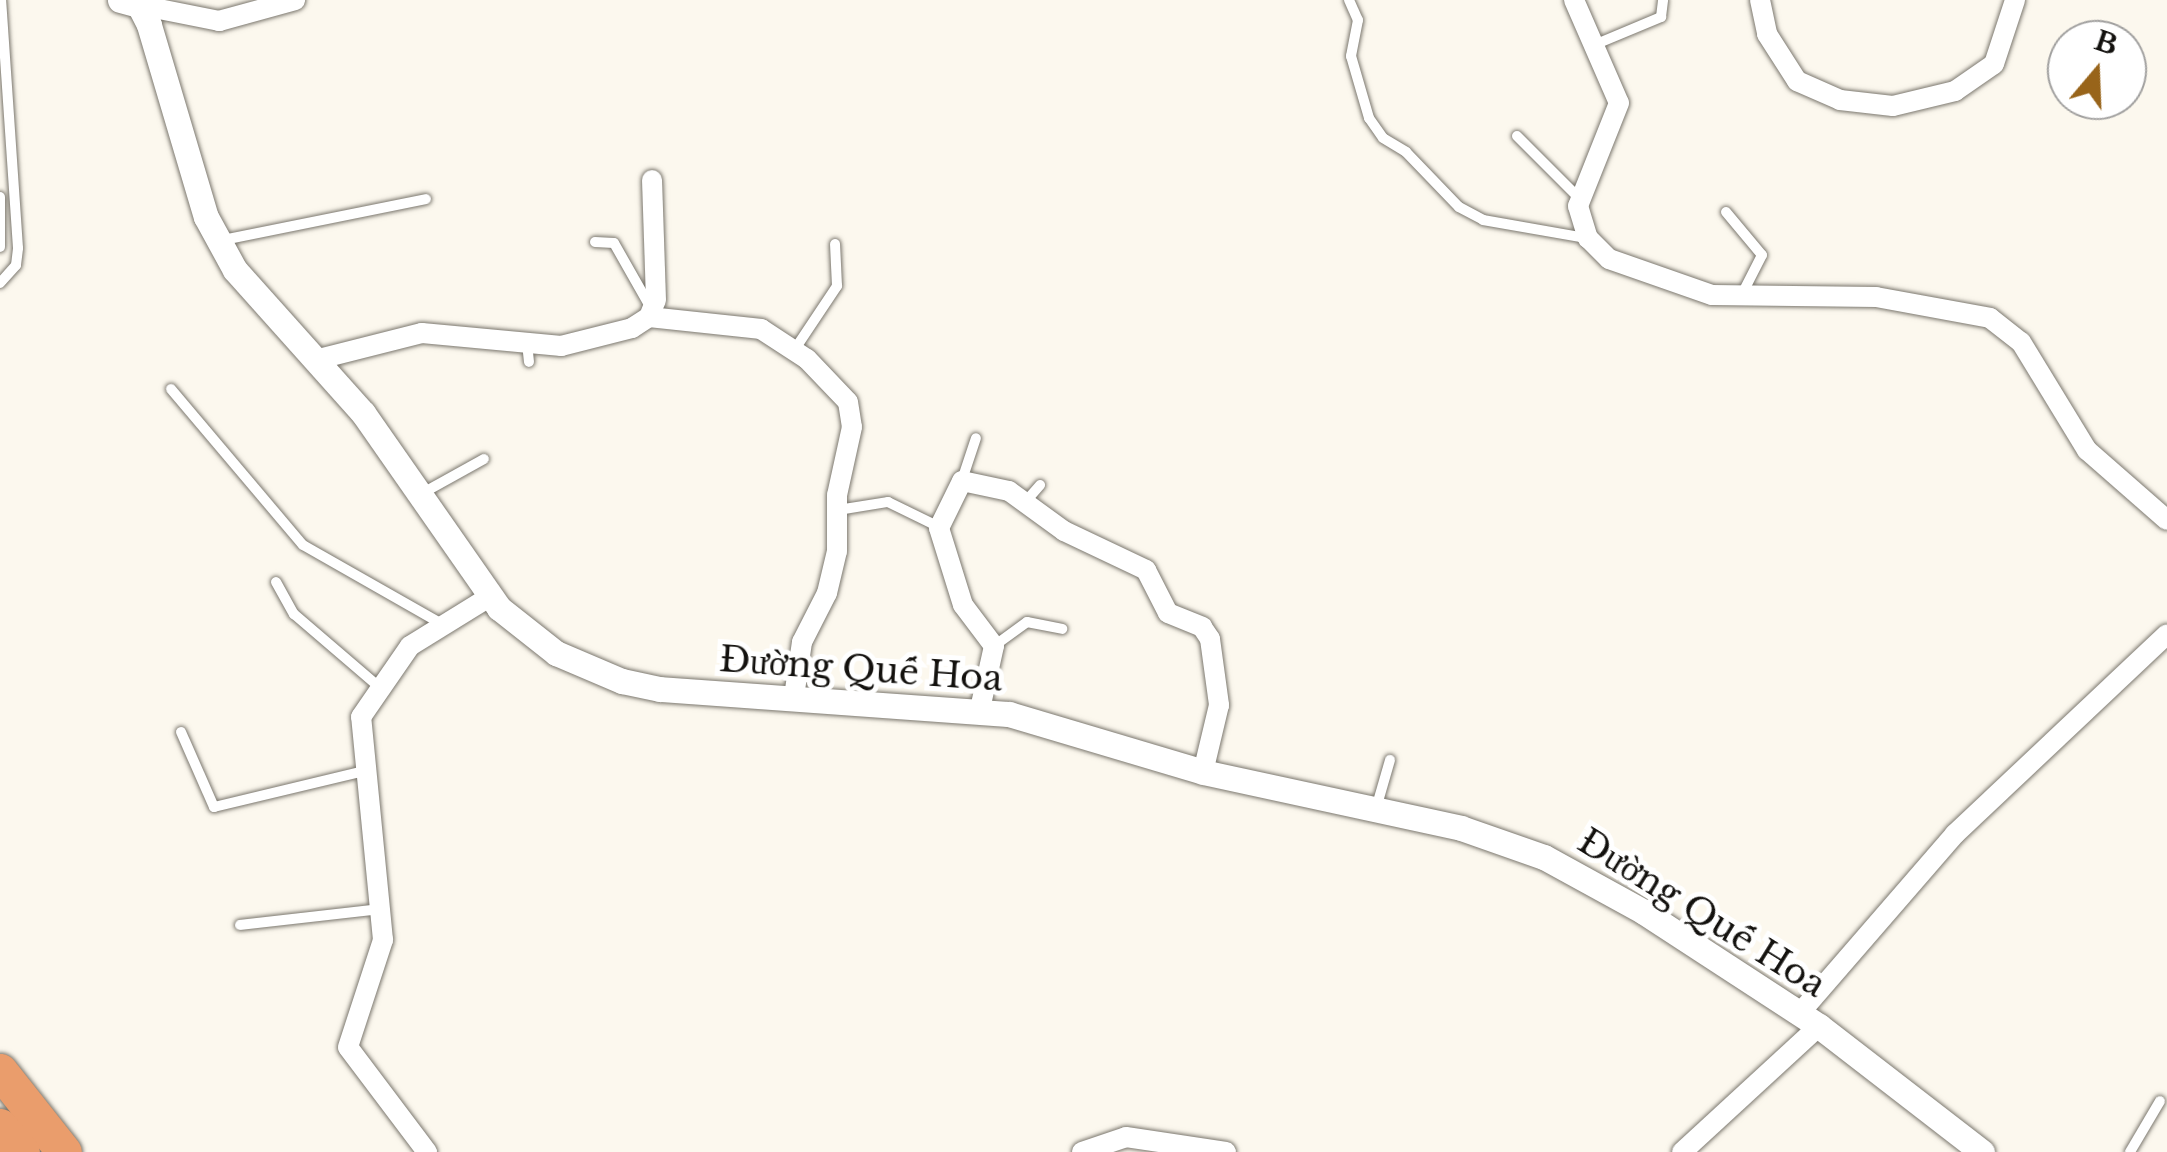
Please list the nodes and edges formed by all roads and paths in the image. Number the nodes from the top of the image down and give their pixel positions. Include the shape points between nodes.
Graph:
1 (1, 0) edge
2 (295, 0) edge
3 (1349, 0) edge
4 (1574, 0) edge
5 (1662, 0) edge
6 (1760, 0) edge
7 (2015, 0) edge
8 (127, 2) edge
9 (176, 6) edge
10 (1594, 45) junction
11 (1517, 136) dead end
12 (652, 180) dead end
13 (1574, 193) junction
14 (0, 198) edge
15 (426, 199) dead end
16 (1726, 212) dead end
17 (1588, 238) junction
18 (217, 241) junction
19 (595, 242) dead end
20 (835, 244) dead end
21 (0, 246) edge
22 (0, 284) edge
23 (1741, 295) junction
24 (651, 313) junction
25 (795, 350) junction
26 (319, 359) junction
27 (171, 390) dead end
28 (976, 438) dead end
29 (484, 460) dead end
30 (962, 481) junction
31 (420, 494) junction
32 (838, 510) junction
33 (2167, 520) edge
34 (939, 528) junction
35 (276, 582) dead end
36 (491, 596) junction
37 (444, 625) junction
38 (1062, 629) dead end
39 (2167, 634) edge
40 (994, 646) junction
41 (378, 686) junction
42 (794, 697) junction
43 (980, 709) junction
44 (180, 732) dead end
45 (1390, 760) dead end
46 (364, 771) junction
47 (1203, 772) junction
48 (1377, 805) junction
49 (380, 908) junction
50 (240, 925) dead end
51 (1810, 1020) junction
52 (0, 1071) edge
53 (2160, 1101) dead end
54 (0, 1126) edge
55 (22, 1152) edge
56 (64, 1152) edge
57 (427, 1152) edge
58 (1082, 1152) edge
59 (1226, 1152) edge
60 (1682, 1152) edge
61 (1982, 1152) edge
62 (2130, 1152) edge

1 - 22 lane via 18,248 16,265
2 - 9 street via 220,20
3 - 17 lane via 1358,20 1350,56 1369,118 1383,138 1406,152 1459,207 1483,220
4 - 10 street
5 - 10 lane via 1661,16
6 - 7 street via 1767,34 1798,81 1840,100 1893,106 1955,92 1994,64
8 - 9 street
8 - 18 street, Đường Quế Hoa
10 - 13 street via 1619,103
11 - 13 lane
12 - 24 street
13 - 17 street
14 - 21 lane
15 - 18 lane
16 - 23 lane via 1762,255
17 - 23 street via 1620,268 1712,294
18 - 26 street, Đường Quế Hoa via 235,270
19 - 24 lane via 614,244
20 - 25 lane via 838,286
23 - 33 street via 1876,298 1990,318 2021,342 2087,450
24 - 25 street via 726,321 761,330
24 - 26 street via 612,338 575,346 528,352 422,333
25 - 32 street via 850,412
26 - 31 street, Đường Quế Hoa
27 - 37 lane via 303,544
28 - 30 lane
29 - 31 lane
30 - 34 street
30 - 47 street via 1034,493 1064,531 1146,570 1168,613 1202,627 1210,638 1219,706
31 - 36 street, Đường Quế Hoa
32 - 34 lane via 888,502
32 - 42 street via 834,568 802,642
34 - 40 street via 963,605
35 - 41 lane via 294,614
36 - 37 street
36 - 42 street, Đường Quế Hoa via 533,638 622,681
37 - 41 street via 410,646
38 - 40 lane via 1027,622
39 - 51 street via 1955,834
40 - 43 street
41 - 46 street via 361,717
42 - 43 street, Đường Quế Hoa
43 - 47 street, Đường Quế Hoa
44 - 46 lane via 214,808
45 - 48 lane
46 - 49 street
47 - 48 street, Đường Quế Hoa
48 - 51 street, Đường Quế Hoa via 1461,828 1591,881
49 - 50 lane
49 - 57 street via 380,959 348,1048
51 - 60 street
51 - 61 street, Đường Quế Hoa
52 - 56 highway
53 - 62 lane
54 - 55 highway
58 - 59 street via 1126,1137

